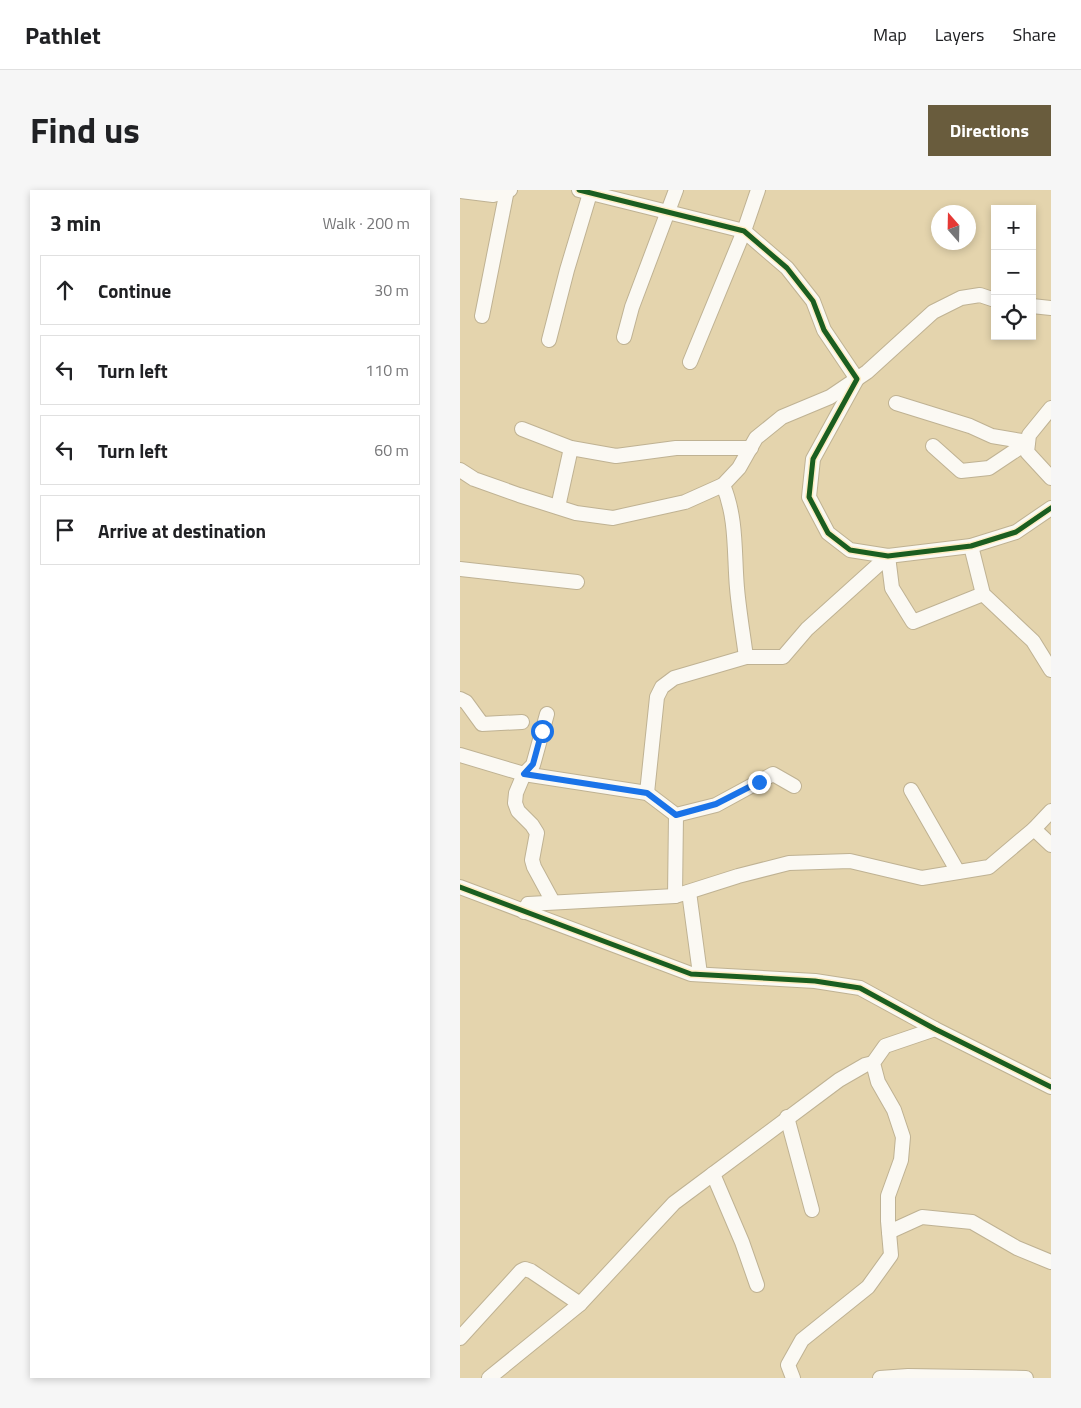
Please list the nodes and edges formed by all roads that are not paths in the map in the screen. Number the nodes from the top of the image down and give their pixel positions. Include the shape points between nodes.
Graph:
1 (508, 190) edge
2 (676, 190) edge
3 (758, 190) edge
4 (460, 191) edge
5 (587, 191) edge
6 (667, 212) junction
7 (744, 231) junction
8 (991, 299) edge
9 (1036, 306) edge
10 (1051, 308) edge
11 (482, 316) dead end
12 (624, 337) dead end
13 (549, 340) dead end
14 (690, 362) dead end
15 (857, 379) junction
16 (896, 403) dead end
17 (1051, 408) edge
18 (522, 429) dead end
19 (1028, 442) junction
20 (933, 446) dead end
21 (571, 448) junction
22 (751, 448) junction
23 (460, 470) edge
24 (1051, 478) edge
25 (723, 485) junction
26 (558, 507) junction
27 (1051, 508) edge
28 (971, 546) junction
29 (888, 556) junction
30 (460, 569) edge
31 (577, 582) dead end
32 (983, 594) junction
33 (746, 657) junction
34 (1051, 670) edge
35 (460, 698) edge
36 (547, 714) dead end
37 (522, 722) dead end
38 (460, 755) edge
39 (524, 774) junction
40 (794, 786) dead end
41 (911, 790) dead end
42 (647, 793) junction
43 (1051, 811) edge
44 (676, 815) junction
45 (1034, 828) junction
46 (1051, 845) edge
47 (958, 872) junction
48 (460, 887) edge
49 (689, 892) junction
50 (675, 896) junction
51 (554, 902) junction
52 (524, 912) junction
53 (700, 974) junction
54 (935, 1029) junction
55 (873, 1063) junction
56 (1051, 1087) edge
57 (787, 1117) junction
58 (713, 1174) junction
59 (812, 1210) dead end
60 (889, 1232) junction
61 (1051, 1262) edge
62 (757, 1286) dead end
63 (580, 1304) junction
64 (460, 1338) edge
65 (489, 1378) edge
66 (793, 1378) edge
67 (880, 1378) edge
68 (1026, 1378) edge

1 - 4 street via 493,195
1 - 11 street
2 - 6 street
3 - 7 street
5 - 6 street
5 - 13 street
6 - 7 street
6 - 12 street
7 - 14 street
7 - 15 street via 787,268 812,302 824,330
8 - 15 street via 980,295 962,298 933,312
9 - 10 street
15 - 22 street via 830,396 782,416 756,438
15 - 29 street via 813,459 809,497 828,533 850,550
16 - 19 street via 992,436
17 - 19 street via 1029,435
18 - 21 street
19 - 20 street via 989,468 961,471
19 - 24 street via 1027,452
21 - 22 street via 616,456 676,448
21 - 26 street
22 - 25 street via 740,468
23 - 26 street via 474,479 519,496
25 - 26 street via 685,502 612,518
25 - 33 street via 730,507
27 - 28 street via 1016,532
28 - 29 street
28 - 32 street
29 - 32 street via 892,588 913,622
29 - 33 street via 807,629 783,657
30 - 31 street
32 - 34 street via 1033,641
33 - 42 street via 674,678 662,687 657,697
35 - 37 street via 482,724
36 - 39 street via 533,764
38 - 39 street
39 - 42 street
39 - 51 street via 514,803 537,832 532,860
40 - 44 street via 773,774 716,804
41 - 47 street
42 - 44 street
43 - 45 street
44 - 50 street
45 - 46 street
45 - 47 street via 989,866
47 - 49 street via 922,878 850,861 789,863
48 - 52 street
49 - 50 street
49 - 53 street
50 - 51 street
51 - 52 street via 528,904
52 - 53 street via 691,974
53 - 54 street via 816,981 860,988
54 - 55 street via 886,1046
54 - 56 street
55 - 57 street via 839,1080
55 - 60 street via 878,1082 894,1110 903,1137 901,1160 888,1196
57 - 58 street
57 - 59 street
58 - 62 street
58 - 63 street via 674,1203
60 - 61 street via 922,1217 972,1222 1017,1248
60 - 66 street via 892,1255 868,1287 802,1340 788,1365
63 - 64 street via 525,1269
63 - 65 street
67 - 68 street

